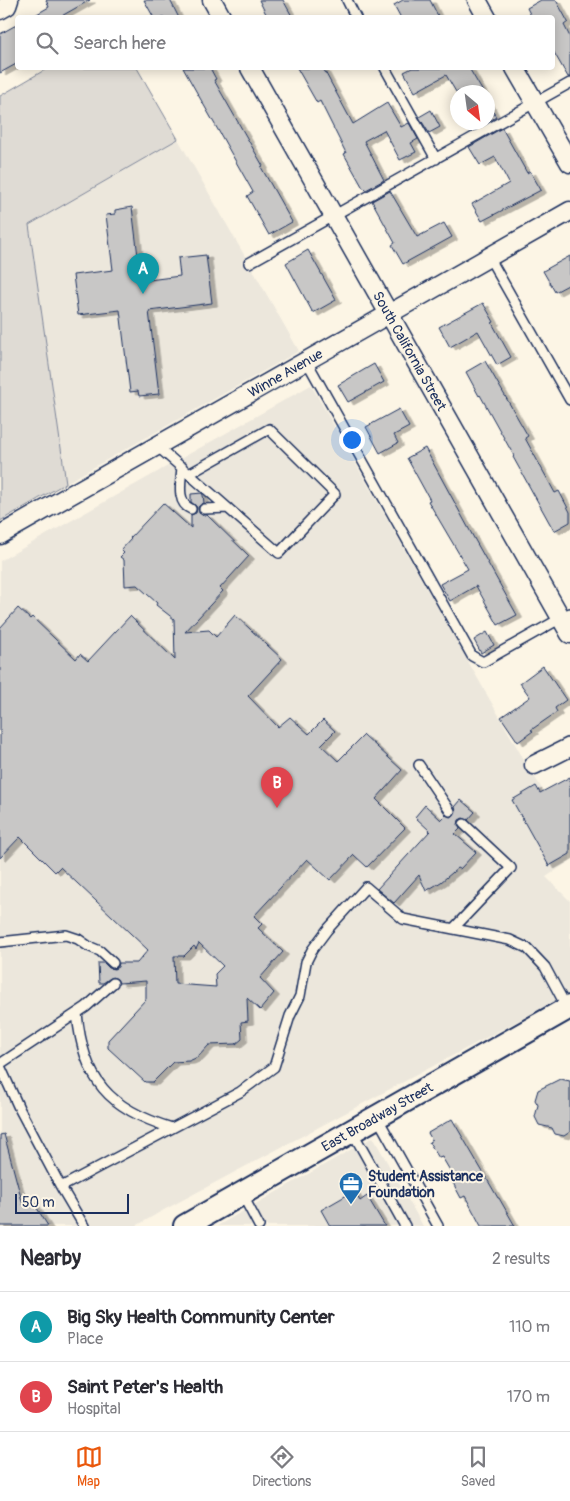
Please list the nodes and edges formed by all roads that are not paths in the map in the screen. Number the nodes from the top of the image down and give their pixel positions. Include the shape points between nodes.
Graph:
1 (9, 0) edge
2 (212, 0) edge
3 (347, 0) edge
4 (476, 0) edge
5 (0, 10) edge
6 (220, 15) edge
7 (354, 15) edge
8 (484, 15) edge
9 (251, 70) edge
10 (385, 70) edge
11 (516, 70) edge
12 (570, 83) edge
13 (535, 103) junction
14 (436, 159) junction
15 (570, 163) edge
16 (570, 211) edge
17 (334, 216) junction
18 (489, 257) junction
19 (249, 264) dead end
20 (389, 313) junction
21 (306, 360) junction
22 (570, 400) edge
23 (157, 446) junction
24 (182, 468) junction
25 (189, 474) junction
26 (228, 508) junction
27 (191, 509) dead end
28 (204, 509) dead end
29 (0, 535) edge
30 (566, 616) edge
31 (570, 634) edge
32 (570, 747) edge
33 (419, 765) dead end
34 (534, 765) dead end
35 (450, 811) dead end
36 (464, 824) dead end
37 (453, 929) junction
38 (0, 942) edge
39 (113, 963) dead end
40 (113, 983) dead end
41 (569, 1008) edge
42 (77, 1013) junction
43 (0, 1065) edge
44 (377, 1117) junction
45 (172, 1128) junction
46 (352, 1131) junction
47 (62, 1187) junction
48 (242, 1194) junction
49 (84, 1226) edge
50 (186, 1226) edge
51 (260, 1226) edge
52 (405, 1226) edge
53 (438, 1226) edge

1 - 5 street via 7,6
2 - 6 street
3 - 7 lane
4 - 8 street
9 - 17 street, South California Street
10 - 14 lane
11 - 13 street
12 - 13 lane
13 - 14 lane
13 - 15 street
14 - 17 lane
16 - 18 street, Winne Avenue
17 - 19 lane
17 - 20 street, South California Street
18 - 20 street, Winne Avenue
18 - 22 lane
20 - 21 street, Winne Avenue
20 - 30 street, South California Street
21 - 23 street, Winne Avenue
21 - 30 lane via 472,656 483,662
23 - 24 lane
23 - 29 street, Winne Avenue
24 - 25 lane
24 - 27 lane via 182,502
25 - 26 lane
25 - 26 lane via 269,429 335,494 279,553
26 - 28 lane
30 - 31 street, South California Street
32 - 34 street
33 - 35 lane
36 - 37 lane via 511,868
37 - 41 lane via 510,940 527,948 545,968
37 - 45 lane via 403,919 366,887 312,950 306,962 300,996 290,1016 274,1067 240,1092
38 - 39 lane via 66,935 100,951
40 - 42 lane
41 - 44 street, East Broadway Street
42 - 43 lane
42 - 45 lane via 82,1048 90,1068 108,1095 141,1117
43 - 47 lane via 18,1108
44 - 46 street, East Broadway Street
44 - 53 lane
45 - 47 lane
46 - 48 street, East Broadway Street
46 - 52 lane
47 - 49 lane
48 - 50 street, East Broadway Street
48 - 51 lane

